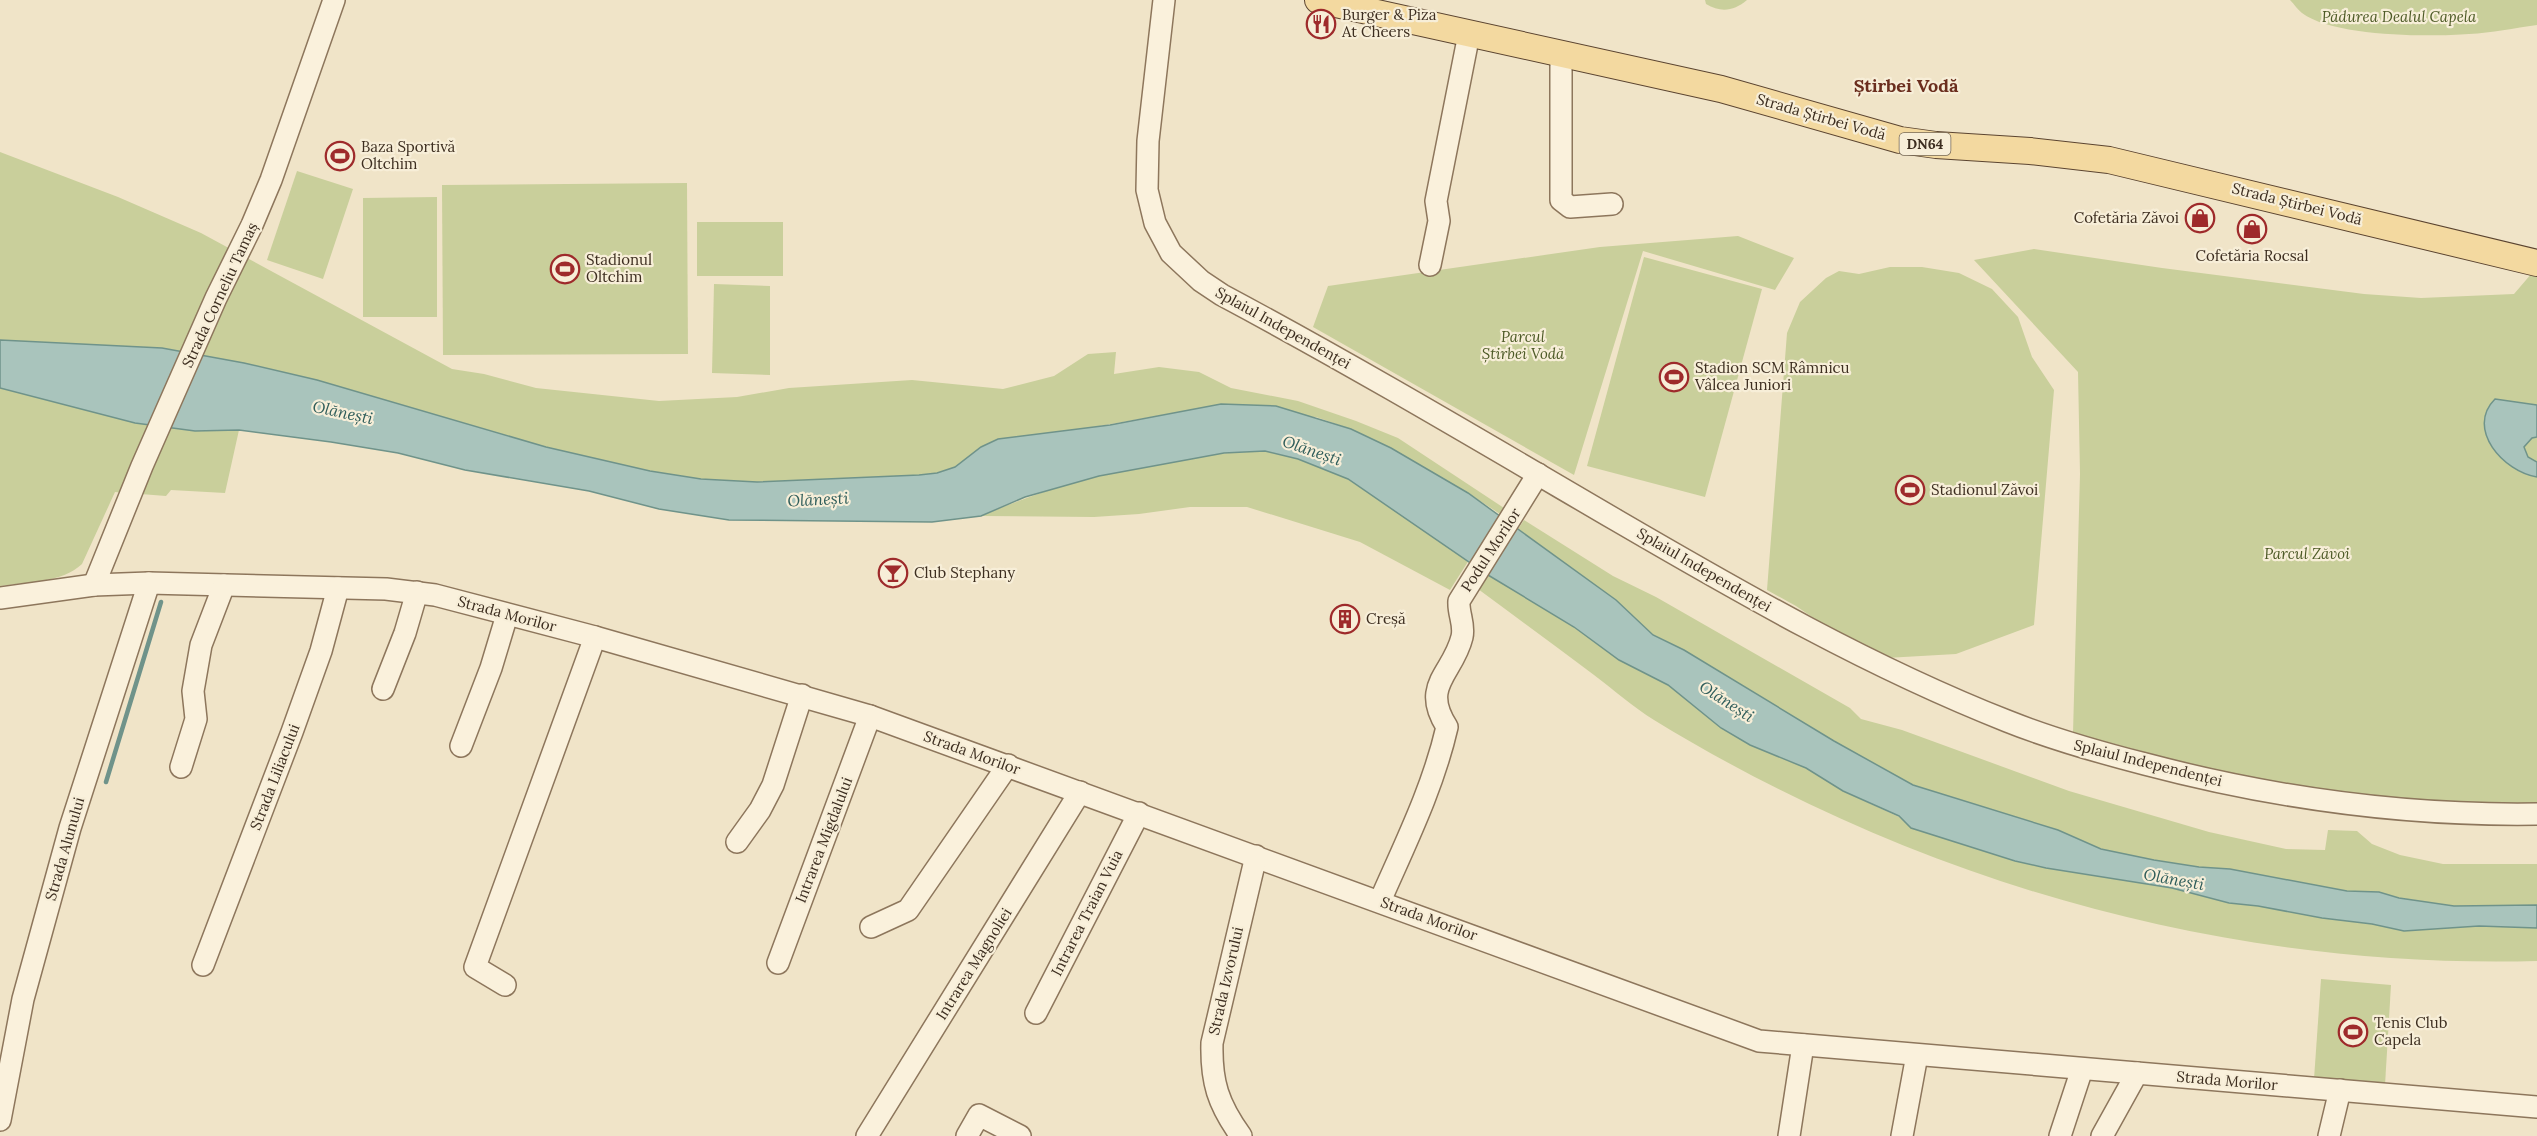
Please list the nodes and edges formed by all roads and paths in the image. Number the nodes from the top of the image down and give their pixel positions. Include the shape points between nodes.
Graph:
1 (334, 0) edge
2 (1164, 0) edge
3 (1318, 0) edge
4 (1469, 34) junction
5 (1561, 54) junction
6 (1612, 204) dead end
7 (2537, 263) edge
8 (1430, 266) dead end
9 (1538, 474) junction
10 (149, 583) junction
11 (94, 585) junction
12 (224, 585) junction
13 (338, 588) junction
14 (417, 592) junction
15 (0, 598) edge
16 (0, 604) edge
17 (507, 615) junction
18 (595, 637) junction
19 (383, 689) dead end
20 (802, 695) junction
21 (870, 716) junction
22 (461, 746) dead end
23 (1008, 765) junction
24 (181, 767) dead end
25 (1080, 792) junction
26 (1139, 813) junction
27 (2537, 814) edge
28 (737, 842) dead end
29 (1257, 856) junction
30 (1380, 902) junction
31 (871, 927) dead end
32 (778, 963) dead end
33 (203, 965) dead end
34 (504, 985) dead end
35 (1036, 1013) dead end
36 (1803, 1045) junction
37 (1917, 1055) junction
38 (2082, 1069) junction
39 (2137, 1073) junction
40 (2340, 1090) junction
41 (2537, 1107) edge
42 (0, 1120) edge
43 (867, 1136) edge
44 (967, 1136) edge
45 (1020, 1136) edge
46 (1240, 1136) edge
47 (1789, 1136) edge
48 (1902, 1136) edge
49 (2060, 1136) edge
50 (2102, 1136) edge
51 (2329, 1136) edge

1 - 11 street, Strada Corneliu Tamaș via 271,180 142,466
2 - 9 street, Splaiul Independenței via 1146,173 1155,223 1172,253 1222,294
3 - 4 main road, Strada Știrbei Vodă / DN64
4 - 5 main road, Strada Știrbei Vodă / DN64
4 - 8 street via 1437,192 1439,221
5 - 6 street via 1562,200 1570,207
5 - 7 main road, Strada Știrbei Vodă / DN64 via 1754,97 1900,140 2109,160
9 - 27 street, Splaiul Independenței via 1812,631 1910,681 2064,742 2184,774 2313,801 2397,810
9 - 30 street, Podul Morilor via 1459,601 1458,612 1464,624 1462,639 1435,694 1438,713 1447,727 1442,748
10 - 11 street, Strada Morilor
10 - 12 street, Strada Morilor
10 - 42 street, Strada Alunului via 70,828 23,999
11 - 15 street, Strada Morilor
12 - 13 street, Strada Morilor
12 - 24 street via 201,645 193,691 196,719
13 - 14 street, Strada Morilor
13 - 33 street, Strada Liliacului via 292,732
14 - 17 street, Strada Morilor
14 - 19 street
15 - 16 street
17 - 18 street, Strada Morilor
17 - 22 street
18 - 20 street, Strada Morilor
18 - 34 street via 475,967
20 - 21 street, Strada Morilor
20 - 28 street via 773,785
21 - 23 street, Strada Morilor
21 - 32 street, Intrarea Migdalului
23 - 25 street, Strada Morilor
23 - 31 street via 908,910
25 - 26 street, Strada Morilor
25 - 43 street, Intrarea Magnoliei
26 - 29 street, Strada Morilor
26 - 35 street, Intrarea Traian Vuia
29 - 30 street, Strada Morilor
29 - 46 street, Strada Izvorului via 1212,1042 1216,1094
30 - 36 street, Strada Morilor via 1759,1041
36 - 37 street, Strada Morilor
36 - 47 street
37 - 38 street, Strada Morilor
37 - 48 street
38 - 39 street, Strada Morilor
38 - 49 street
39 - 40 street, Strada Morilor
39 - 50 street
40 - 41 street, Strada Morilor
40 - 51 street
44 - 45 street via 979,1115

